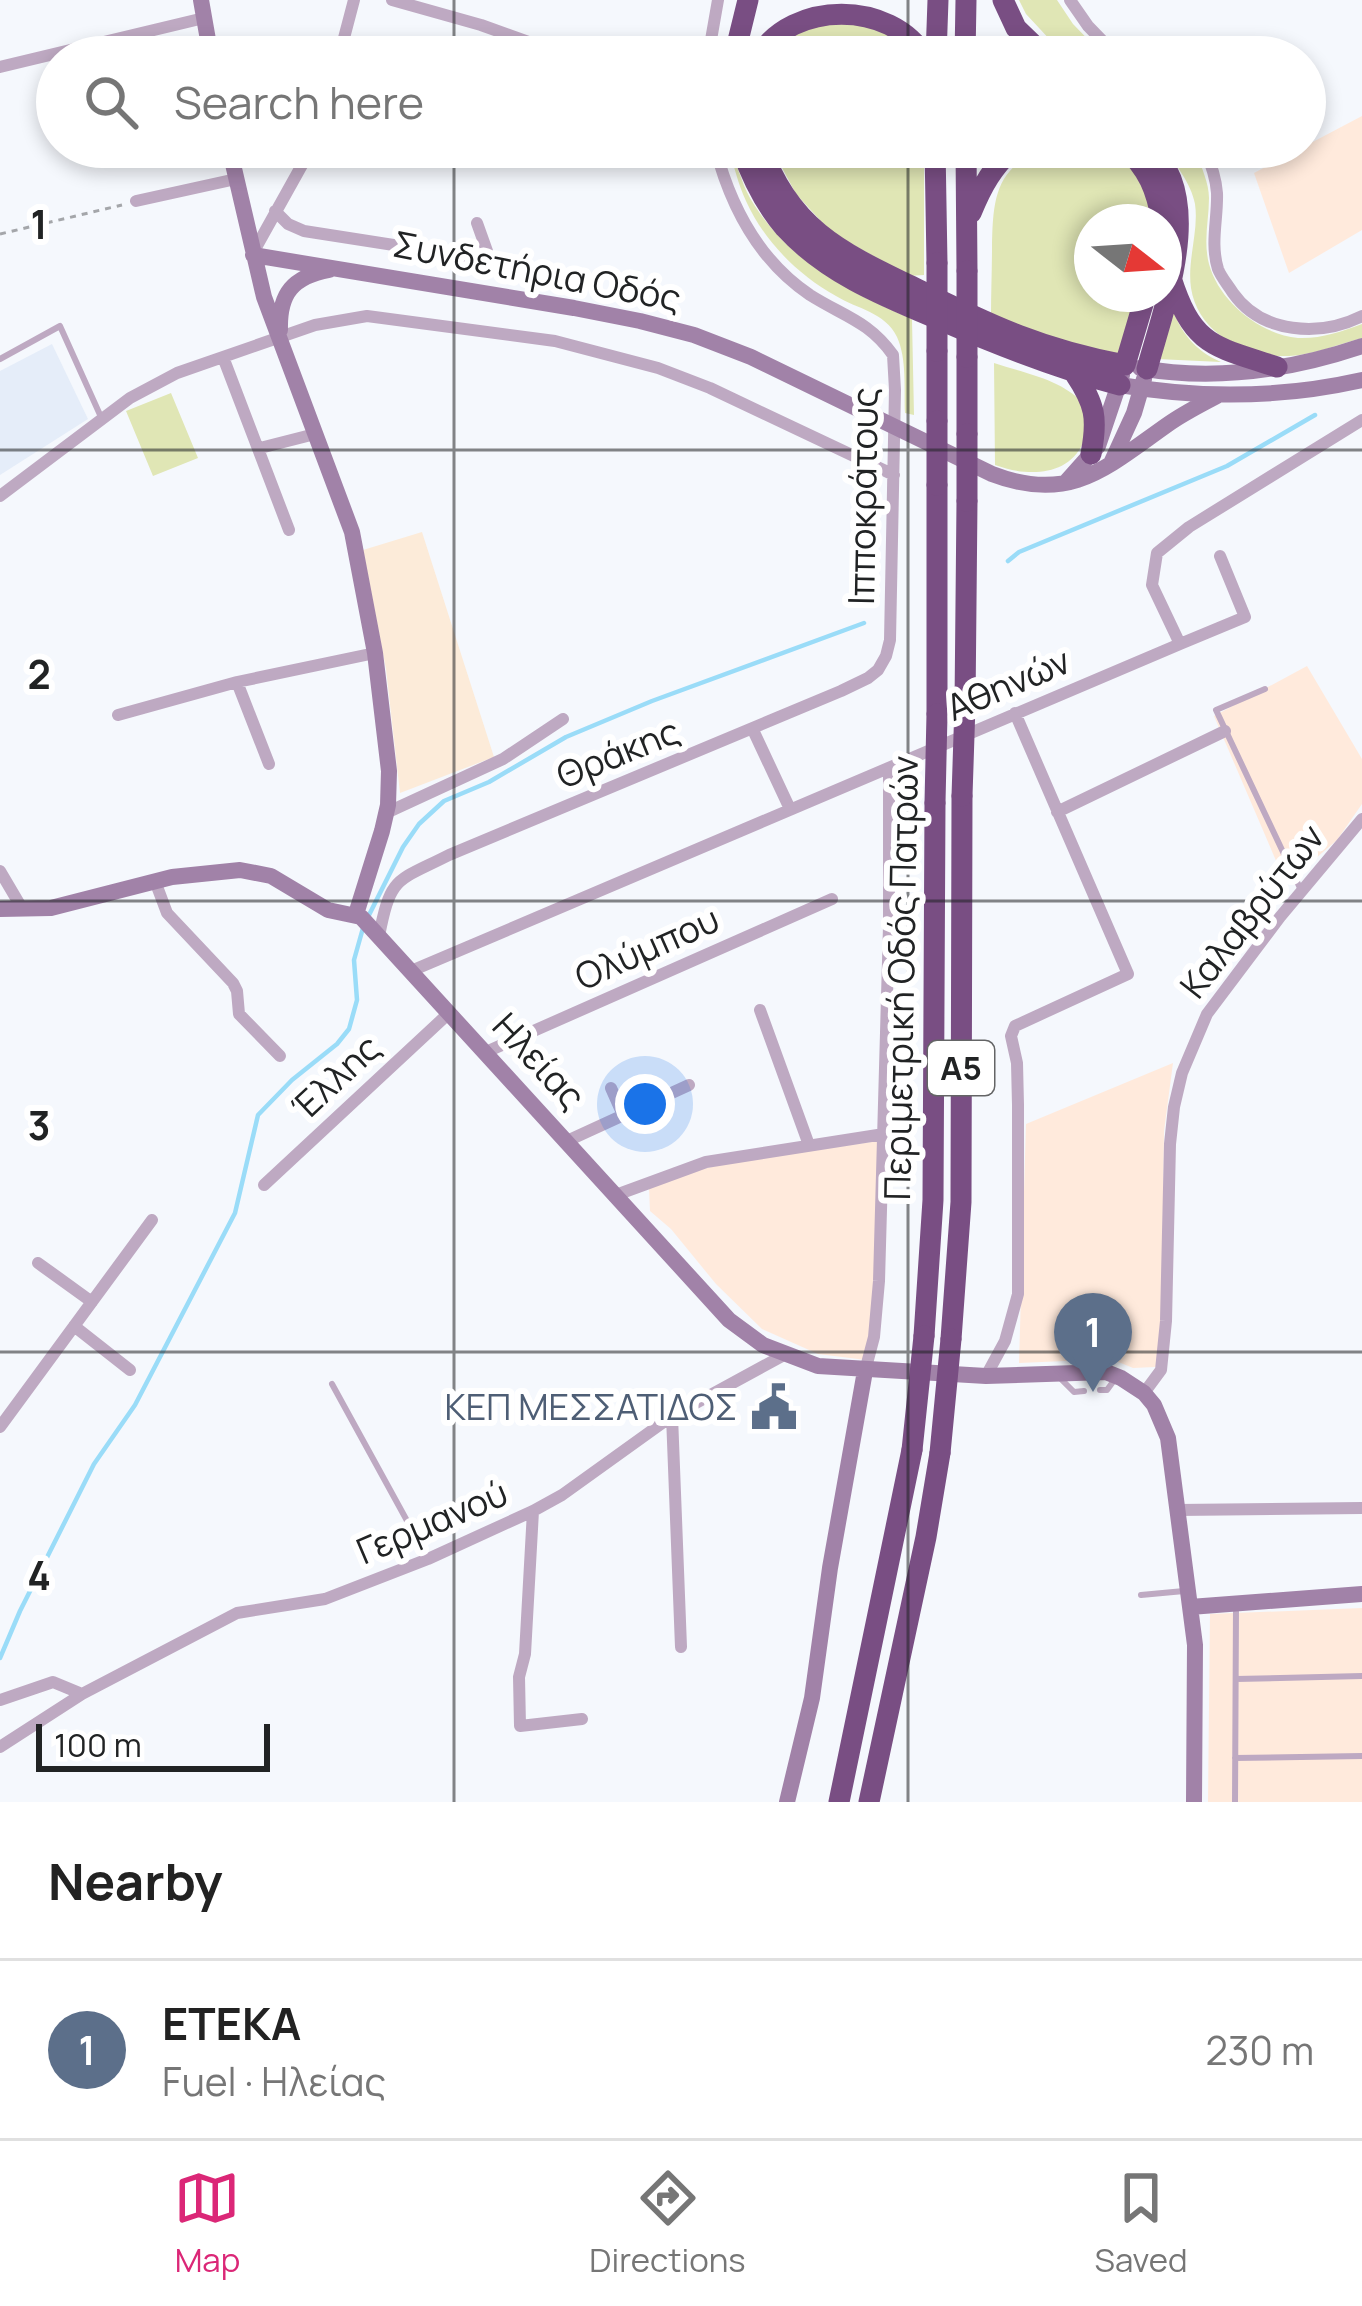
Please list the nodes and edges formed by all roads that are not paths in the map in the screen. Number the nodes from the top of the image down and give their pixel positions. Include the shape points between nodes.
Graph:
1 (353, 0) edge
2 (392, 0) edge
3 (718, 0) edge
4 (748, 0) edge
5 (938, 0) edge
6 (965, 0) edge
7 (1003, 0) edge
8 (1070, 0) edge
9 (202, 9) edge
10 (110, 36) edge
11 (344, 36) edge
12 (511, 36) edge
13 (712, 36) edge
14 (739, 36) edge
15 (769, 36) edge
16 (912, 36) edge
17 (937, 36) edge
18 (965, 36) edge
19 (1024, 36) edge
20 (1098, 36) edge
21 (36, 57) edge
22 (0, 68) edge
23 (234, 168) edge
24 (300, 168) edge
25 (720, 168) edge
26 (749, 168) edge
27 (770, 168) edge
28 (935, 168) edge
29 (966, 168) edge
30 (994, 168) edge
31 (1144, 168) edge
32 (1166, 168) edge
33 (1210, 168) edge
34 (236, 179) junction
35 (136, 201) road end
36 (1159, 204) edge
37 (1177, 204) edge
38 (275, 211) junction
39 (477, 223) dead end
40 (967, 224) junction
41 (253, 255) junction
42 (340, 268) junction
43 (1182, 310) edge
44 (1143, 312) edge
45 (1159, 312) edge
46 (1362, 316) edge
47 (280, 337) junction
48 (1362, 346) edge
49 (223, 357) junction
50 (0, 359) edge
51 (1277, 368) junction
52 (1075, 374) junction
53 (1133, 377) junction
54 (1362, 380) edge
55 (1216, 396) junction
56 (103, 420) junction
57 (1362, 420) edge
58 (893, 428) junction
59 (315, 434) junction
60 (260, 448) junction
61 (1100, 460) junction
62 (894, 475) junction
63 (0, 496) edge
64 (289, 530) dead end
65 (1220, 556) dead end
66 (890, 634) joint
67 (1180, 644) junction
68 (375, 653) junction
69 (237, 682) junction
70 (1264, 689) dead end
71 (1015, 713) junction
72 (118, 715) dead end
73 (563, 718) dead end
74 (753, 730) junction
75 (1226, 731) junction
76 (269, 764) dead end
77 (889, 768) junction
78 (790, 809) junction
79 (1058, 812) junction
80 (386, 813) junction
81 (1362, 819) edge
82 (0, 871) edge
83 (155, 881) junction
84 (1302, 892) junction
85 (832, 899) dead end
86 (0, 909) edge
87 (23, 910) junction
88 (367, 924) junction
89 (411, 971) junction
90 (760, 1010) dead end
91 (449, 1013) junction
92 (486, 1052) junction
93 (280, 1056) dead end
94 (689, 1085) dead end
95 (611, 1088) dead end
96 (623, 1115) junction
97 (884, 1135) junction
98 (567, 1141) junction
99 (809, 1144) junction
100 (264, 1185) dead end
101 (616, 1195) junction
102 (152, 1220) dead end
103 (38, 1263) dead end
104 (92, 1302) junction
105 (74, 1327) junction
106 (784, 1355) junction
107 (130, 1370) dead end
108 (865, 1370) junction
109 (1054, 1373) junction
110 (986, 1376) junction
111 (1118, 1377) junction
112 (332, 1384) dead end
113 (1100, 1390) dead end
114 (1084, 1391) dead end
115 (1144, 1393) junction
116 (672, 1416) junction
117 (0, 1427) edge
118 (1362, 1508) edge
119 (533, 1510) junction
120 (1177, 1510) junction
121 (428, 1559) junction
122 (1362, 1594) edge
123 (1141, 1595) dead end
124 (1189, 1599) junction
125 (1236, 1603) junction
126 (681, 1647) dead end
127 (1362, 1676) edge
128 (1236, 1679) junction
129 (82, 1694) junction
130 (0, 1700) edge
131 (582, 1719) dead end
132 (0, 1747) edge
133 (1362, 1756) edge
134 (1235, 1758) junction
135 (788, 1802) edge
136 (839, 1802) edge
137 (869, 1802) edge
138 (1195, 1802) edge
139 (1235, 1802) edge

1 - 11 street
2 - 12 street
3 - 13 street
4 - 14 highway
5 - 17 highway
6 - 18 highway
7 - 19 highway
8 - 20 street
9 - 10 street
15 - 16 highway via 791,15 841,3 866,6
21 - 22 street
23 - 34 main road
24 - 38 street
25 - 58 street, Ιπποκράτους via 760,248 805,291 866,324 893,355
26 - 52 highway via 785,228 828,266
27 - 53 highway via 792,206 854,260 1018,337
28 - 136 highway, Περιμετρική Οδός Πατρών / Α5, bridge via 933,1200 912,1450
29 - 40 highway, Περιμετρική Οδός Πατρών / Α5
30 - 40 highway
31 - 36 highway
32 - 37 highway
33 - 46 street via 1218,272 1239,302 1271,324 1312,330
34 - 35 street
34 - 41 main road
38 - 39 street via 304,231 483,260
38 - 41 street
40 - 137 highway, Περιμετρική Οδός Πατρών / Α5, bridge via 961,1202 940,1454
41 - 42 main road, Συνδετήρια Οδός
41 - 47 main road
42 - 47 main road via 292,285 279,309
42 - 58 main road, Συνδετήρια Οδός via 694,335
43 - 51 highway via 1213,346
44 - 53 highway
45 - 53 highway
47 - 49 street
47 - 59 main road
47 - 62 street via 368,316 554,341 682,376
48 - 51 main road
49 - 56 street via 151,386
49 - 60 street
50 - 56 lane via 60,326
51 - 53 main road
52 - 53 highway
52 - 61 highway via 1093,405
53 - 55 main road
53 - 61 main road, Συνδετήρια Οδός
54 - 55 main road
55 - 61 main road
56 - 63 street
57 - 67 street via 1157,553 1152,585
58 - 61 main road, Συνδετήρια Οδός via 1036,487 1064,483
58 - 62 street, Ιπποκράτους
59 - 60 street
59 - 68 main road via 352,532
60 - 64 street
62 - 66 street, Ιπποκράτους
65 - 67 street, Αθηνών via 1245,616
66 - 74 street, Θράκης via 886,656 868,678
67 - 71 street, Αθηνών
68 - 69 street
68 - 80 main road
69 - 72 street
69 - 76 street
70 - 75 lane via 1216,710
71 - 77 street, Αθηνών
71 - 79 street
73 - 80 street via 503,759
74 - 78 street
74 - 88 street, Θράκης via 448,855 402,879
75 - 79 street
75 - 84 lane
77 - 78 street, Αθηνών
77 - 97 street
78 - 89 street, Αθηνών
79 - 110 street via 1128,974 1015,1026 1011,1036 1018,1294
80 - 88 main road
81 - 84 street, Καλαβρύτων
82 - 87 street
83 - 87 main road
83 - 88 main road via 256,872
83 - 93 street via 167,913 233,983 239,1014
84 - 115 street, Καλαβρύτων via 1207,1014 1182,1073 1170,1144 1165,1337 1161,1370
85 - 92 street, Ολύμπου
86 - 87 main road
88 - 89 main road, Ηλείας
89 - 91 main road, Ηλείας
90 - 99 street
91 - 92 main road, Ηλείας
91 - 100 street, Έλλης
92 - 98 main road, Ηλείας
94 - 96 street
95 - 96 street
96 - 98 street
97 - 99 street
97 - 108 street via 877,1314
98 - 101 main road, Ηλείας
99 - 101 street via 706,1162
101 - 106 main road, Ηλείας via 728,1320
102 - 104 street
103 - 104 street
104 - 105 street
105 - 107 street
105 - 117 street
106 - 108 main road, Ηλείας
106 - 116 street, Γερμανού
108 - 110 main road, Ηλείας
108 - 135 main road
109 - 110 main road, Ηλείας
109 - 111 main road, Ηλείας
109 - 114 lane via 1073,1392
111 - 113 lane
111 - 115 main road, Ηλείας
112 - 121 lane
115 - 120 main road via 1168,1438
116 - 119 street, Γερμανού
116 - 126 street
118 - 120 street
119 - 121 street, Γερμανού
119 - 131 street via 520,1726
120 - 124 main road
121 - 129 street, Γερμανού via 315,1602 238,1613
122 - 125 main road
123 - 124 lane
124 - 125 main road
124 - 138 main road
125 - 128 lane
127 - 128 lane
128 - 134 lane
129 - 130 street via 53,1682
129 - 132 street, Γερμανού
133 - 134 lane
134 - 139 lane

